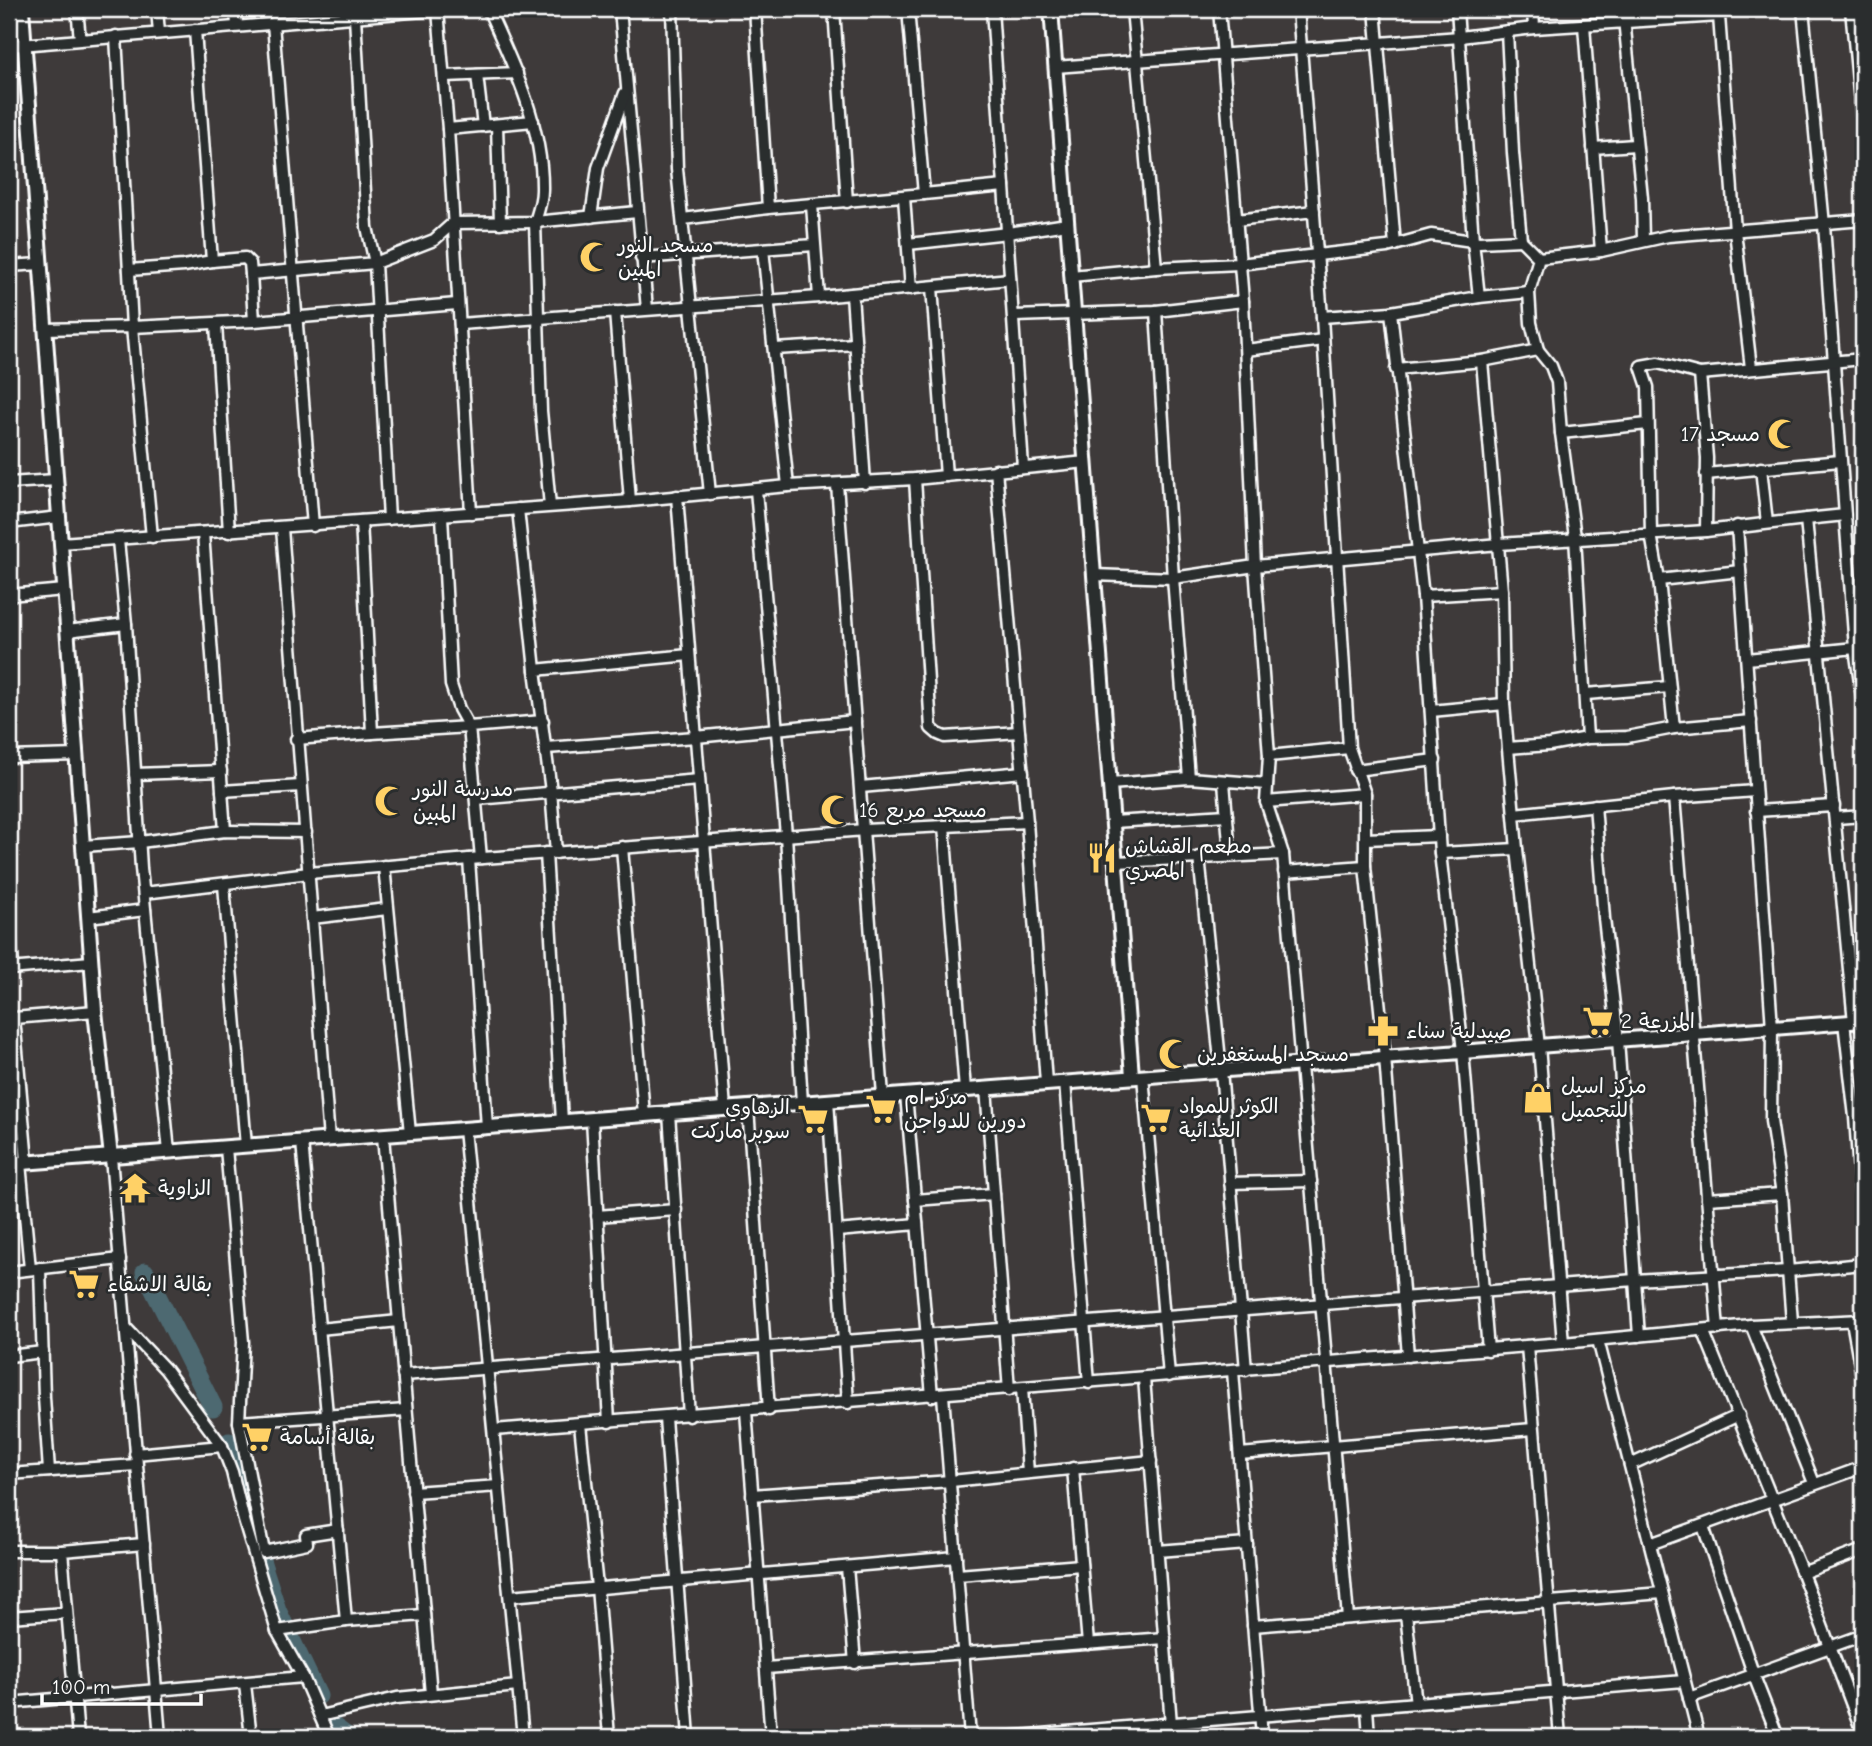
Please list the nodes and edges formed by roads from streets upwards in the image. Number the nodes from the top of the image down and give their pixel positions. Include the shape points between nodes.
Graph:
1 (22, 9) edge
2 (77, 9) edge
3 (157, 9) edge
4 (236, 9) edge
5 (443, 9) edge
6 (488, 9) edge
7 (620, 9) edge
8 (672, 9) edge
9 (755, 9) edge
10 (834, 9) edge
11 (908, 9) edge
12 (992, 9) edge
13 (1051, 9) edge
14 (1132, 9) edge
15 (1219, 9) edge
16 (1298, 9) edge
17 (1375, 9) edge
18 (1457, 9) edge
19 (1533, 9) edge
20 (1623, 9) edge
21 (1803, 9) edge
22 (1851, 9) edge
23 (396, 11) edge
24 (319, 13) edge
25 (1718, 13) edge
26 (355, 17) junction
27 (273, 23) junction
28 (1624, 23) junction
29 (1584, 25) junction
30 (237, 26) junction
31 (1534, 28) junction
32 (195, 30) junction
33 (1507, 32) junction
34 (159, 33) junction
35 (116, 36) junction
36 (1460, 37) junction
37 (80, 39) junction
38 (25, 44) junction
39 (1378, 44) junction
40 (9, 46) edge
41 (1301, 47) junction
42 (1223, 53) junction
43 (1137, 61) junction
44 (1055, 67) junction
45 (517, 73) junction
46 (477, 75) junction
47 (444, 76) junction
48 (627, 88) junction
49 (533, 121) junction
50 (497, 125) junction
51 (483, 126) junction
52 (448, 129) junction
53 (1863, 135) edge
54 (1635, 145) junction
55 (1593, 148) junction
56 (1004, 186) junction
57 (924, 194) junction
58 (904, 197) junction
59 (847, 202) junction
60 (812, 205) junction
61 (768, 208) junction
62 (1314, 211) junction
63 (637, 212) junction
64 (591, 217) junction
65 (683, 219) junction
66 (1236, 220) junction
67 (1863, 220) edge
68 (535, 222) junction
69 (453, 223) junction
70 (500, 223) junction
71 (1067, 224) junction
72 (1824, 225) junction
73 (1735, 231) junction
74 (1008, 233) junction
75 (1521, 240) junction
76 (1643, 240) junction
77 (1473, 241) junction
78 (908, 244) junction
79 (814, 245) junction
80 (1395, 245) junction
81 (763, 249) junction
82 (1601, 251) junction
83 (687, 254) junction
84 (1318, 254) junction
85 (641, 258) junction
86 (1539, 258) junction
87 (212, 261) junction
88 (375, 263) junction
89 (40, 264) junction
90 (1239, 264) junction
91 (9, 266) edge
92 (1156, 268) junction
93 (292, 269) junction
94 (129, 270) junction
95 (251, 274) junction
96 (1071, 276) junction
97 (1010, 279) junction
98 (932, 287) junction
99 (911, 289) junction
100 (1529, 292) junction
101 (852, 294) junction
102 (819, 297) junction
103 (1479, 297) junction
104 (769, 300) junction
105 (1243, 301) junction
106 (457, 304) junction
107 (691, 307) junction
108 (647, 309) junction
109 (378, 310) junction
110 (1156, 311) junction
111 (615, 312) junction
112 (1391, 312) junction
113 (1074, 314) junction
114 (1014, 316) junction
115 (295, 317) junction
116 (1322, 317) junction
117 (540, 318) junction
118 (254, 321) junction
119 (216, 324) junction
120 (460, 324) junction
121 (132, 327) junction
122 (45, 330) junction
123 (1323, 340) junction
124 (856, 344) junction
125 (775, 349) junction
126 (1246, 350) junction
127 (1538, 350) junction
128 (1863, 359) edge
129 (1482, 362) junction
130 (1833, 362) junction
131 (1751, 368) junction
132 (1396, 369) junction
133 (1700, 374) junction
134 (1648, 424) junction
135 (1561, 433) junction
136 (1840, 461) junction
137 (1086, 463) junction
138 (1023, 467) junction
139 (1761, 468) junction
140 (996, 470) junction
141 (1706, 474) junction
142 (946, 476) junction
143 (915, 479) junction
144 (55, 480) junction
145 (10, 482) edge
146 (865, 482) junction
147 (837, 484) junction
148 (788, 486) junction
149 (756, 490) junction
150 (710, 494) junction
151 (677, 496) junction
152 (630, 501) junction
153 (550, 506) junction
154 (518, 509) junction
155 (471, 513) junction
156 (1845, 515) junction
157 (442, 516) junction
158 (59, 517) junction
159 (388, 519) junction
160 (1806, 519) junction
161 (361, 522) junction
162 (9, 523) edge
163 (1767, 523) junction
164 (313, 526) junction
165 (1737, 526) junction
166 (282, 527) junction
167 (1706, 531) junction
168 (229, 532) junction
169 (203, 533) junction
170 (1651, 534) junction
171 (152, 537) junction
172 (1576, 537) junction
173 (118, 540) junction
174 (61, 543) junction
175 (1499, 544) junction
176 (1419, 552) junction
177 (1336, 560) junction
178 (1255, 566) junction
179 (1741, 571) junction
180 (1863, 574) edge
181 (1094, 575) junction
182 (1851, 575) junction
183 (1173, 578) junction
184 (1659, 580) junction
185 (64, 590) junction
186 (1502, 591) junction
187 (9, 595) edge
188 (1423, 596) junction
189 (126, 624) junction
190 (67, 631) junction
191 (1854, 648) junction
192 (1818, 652) junction
193 (689, 655) junction
194 (1747, 659) junction
195 (535, 670) junction
196 (1669, 687) junction
197 (1586, 694) junction
198 (1504, 704) junction
199 (1863, 704) edge
200 (1431, 711) junction
201 (542, 721) junction
202 (855, 721) junction
203 (1751, 721) junction
204 (469, 727) junction
205 (1674, 728) junction
206 (776, 730) junction
207 (1019, 732) junction
208 (372, 733) junction
209 (695, 737) junction
210 (1587, 738) junction
211 (296, 739) junction
212 (546, 748) junction
213 (1349, 748) junction
214 (1508, 748) junction
215 (77, 755) junction
216 (1269, 756) junction
217 (9, 757) edge
218 (1435, 760) junction
219 (1355, 770) junction
220 (221, 771) junction
221 (1023, 772) junction
222 (135, 774) junction
223 (1189, 778) junction
224 (699, 780) junction
225 (1224, 782) junction
226 (1110, 784) junction
227 (1267, 784) junction
228 (300, 786) junction
229 (861, 787) junction
230 (222, 791) junction
231 (551, 791) junction
232 (1755, 791) junction
233 (1365, 794) junction
234 (1674, 797) junction
235 (477, 799) junction
236 (1266, 802) junction
237 (1595, 805) junction
238 (1834, 806) junction
239 (1756, 811) junction
240 (1514, 814) junction
241 (1227, 815) junction
242 (1863, 816) edge
243 (1836, 818) junction
244 (1027, 822) junction
245 (1113, 822) junction
246 (944, 826) junction
247 (865, 830) junction
248 (225, 831) junction
249 (306, 832) junction
250 (786, 835) junction
251 (1439, 836) junction
252 (1366, 839) junction
253 (704, 841) junction
254 (140, 842) junction
255 (83, 846) junction
256 (622, 847) junction
257 (1517, 849) junction
258 (551, 853) junction
259 (1440, 853) junction
260 (1283, 854) junction
261 (1230, 855) junction
262 (1199, 856) junction
263 (481, 858) junction
264 (469, 859) junction
265 (1116, 862) junction
266 (384, 866) junction
267 (1365, 866) junction
268 (1284, 872) junction
269 (309, 873) junction
270 (223, 884) junction
271 (144, 893) junction
272 (145, 909) junction
273 (387, 909) junction
274 (9, 917) edge
275 (88, 917) junction
276 (312, 918) junction
277 (91, 961) junction
278 (11, 969) edge
279 (95, 1011) junction
280 (12, 1018) edge
281 (1854, 1022) edge
282 (1772, 1028) junction
283 (1695, 1034) junction
284 (1618, 1040) junction
285 (1539, 1046) junction
286 (1463, 1051) junction
287 (1385, 1057) junction
288 (1301, 1064) junction
289 (1221, 1070) junction
290 (1138, 1076) junction
291 (1065, 1082) junction
292 (1046, 1083) junction
293 (986, 1088) junction
294 (965, 1090) junction
295 (906, 1094) junction
296 (883, 1096) junction
297 (828, 1100) junction
298 (802, 1102) junction
299 (748, 1107) junction
300 (725, 1109) junction
301 (669, 1113) junction
302 (644, 1115) junction
303 (592, 1119) junction
304 (562, 1121) junction
305 (487, 1127) junction
306 (464, 1129) junction
307 (410, 1133) junction
308 (383, 1136) junction
309 (329, 1140) junction
310 (302, 1142) junction
311 (246, 1146) junction
312 (226, 1148) junction
313 (169, 1153) junction
314 (111, 1157) junction
315 (19, 1163) edge
316 (1311, 1181) junction
317 (1230, 1183) junction
318 (994, 1194) junction
319 (1782, 1194) junction
320 (1707, 1199) junction
321 (915, 1200) junction
322 (676, 1210) junction
323 (597, 1216) junction
324 (917, 1224) junction
325 (837, 1231) junction
326 (1863, 1231) edge
327 (120, 1259) junction
328 (1863, 1264) edge
329 (35, 1269) junction
330 (1788, 1271) junction
331 (9, 1272) edge
332 (1712, 1275) junction
333 (1635, 1280) junction
334 (1558, 1286) junction
335 (1483, 1293) junction
336 (1403, 1299) junction
337 (1322, 1306) junction
338 (1241, 1312) junction
339 (1163, 1318) junction
340 (1858, 1320) edge
341 (398, 1321) junction
342 (1792, 1322) junction
343 (1085, 1324) junction
344 (1751, 1325) junction
345 (126, 1328) junction
346 (319, 1329) junction
347 (1718, 1329) junction
348 (1004, 1330) junction
349 (1703, 1330) junction
350 (926, 1336) junction
351 (1639, 1336) junction
352 (1598, 1340) junction
353 (844, 1342) junction
354 (1563, 1343) junction
355 (1527, 1346) junction
356 (764, 1348) junction
357 (1488, 1350) junction
358 (43, 1352) junction
359 (685, 1354) junction
360 (9, 1356) edge
361 (1408, 1356) junction
362 (605, 1360) junction
363 (1325, 1363) junction
364 (488, 1369) junction
365 (1246, 1370) junction
366 (1233, 1371) junction
367 (403, 1375) junction
368 (1169, 1376) junction
369 (1144, 1378) junction
370 (1863, 1382) edge
371 (1089, 1383) junction
372 (1022, 1388) junction
373 (1009, 1390) junction
374 (937, 1396) junction
375 (848, 1403) junction
376 (406, 1410) junction
377 (769, 1410) junction
378 (746, 1412) junction
379 (1739, 1415) junction
380 (327, 1416) junction
381 (690, 1416) junction
382 (665, 1418) junction
383 (239, 1422) junction
384 (609, 1422) junction
385 (580, 1424) junction
386 (1533, 1429) junction
387 (494, 1430) junction
388 (222, 1446) junction
389 (1333, 1448) junction
390 (1240, 1454) junction
391 (135, 1460) junction
392 (1151, 1461) junction
393 (1630, 1465) junction
394 (1863, 1467) edge
395 (1073, 1468) junction
396 (49, 1471) junction
397 (1028, 1473) junction
398 (9, 1474) edge
399 (951, 1481) junction
400 (1814, 1483) junction
401 (499, 1486) junction
402 (413, 1492) junction
403 (752, 1495) junction
404 (1773, 1499) junction
405 (1703, 1526) junction
406 (338, 1530) junction
407 (144, 1544) junction
408 (1247, 1544) junction
409 (1650, 1544) junction
410 (1863, 1550) edge
411 (9, 1551) edge
412 (62, 1551) junction
413 (1158, 1551) junction
414 (956, 1557) junction
415 (1081, 1565) junction
416 (847, 1567) junction
417 (1802, 1573) junction
418 (758, 1574) junction
419 (958, 1575) junction
420 (676, 1581) junction
421 (597, 1587) junction
422 (1662, 1593) junction
423 (510, 1596) junction
424 (1549, 1602) junction
425 (66, 1613) junction
426 (1406, 1614) junction
427 (424, 1615) junction
428 (9, 1617) edge
429 (1348, 1618) junction
430 (346, 1620) junction
431 (1253, 1626) junction
432 (277, 1631) junction
433 (1863, 1635) edge
434 (1165, 1638) junction
435 (1088, 1644) junction
436 (1829, 1649) junction
437 (965, 1655) junction
438 (855, 1663) junction
439 (766, 1668) junction
440 (1754, 1676) junction
441 (303, 1677) junction
442 (1684, 1681) junction
443 (245, 1684) junction
444 (518, 1686) junction
445 (156, 1691) junction
446 (1556, 1692) junction
447 (430, 1694) junction
448 (74, 1697) junction
449 (1689, 1698) junction
450 (9, 1703) edge
451 (1416, 1704) junction
452 (1367, 1708) junction
453 (320, 1716) junction
454 (1261, 1717) junction
455 (1171, 1724) junction
456 (1157, 1725) junction
457 (1863, 1734) edge
458 (78, 1737) edge
459 (160, 1737) edge
460 (251, 1737) edge
461 (329, 1737) edge
462 (523, 1737) edge
463 (609, 1737) edge
464 (689, 1737) edge
465 (771, 1737) edge
466 (970, 1737) edge
467 (1004, 1737) edge
468 (1158, 1737) edge
469 (1262, 1737) edge
470 (1369, 1737) edge
471 (1560, 1737) edge
472 (1699, 1737) edge
473 (1778, 1737) edge

1 - 38 street
2 - 37 street
3 - 34 street
4 - 30 street
5 - 23 street
5 - 47 street
6 - 45 street
7 - 48 street
8 - 65 street
9 - 61 street
10 - 59 street
11 - 57 street
12 - 56 street
13 - 44 street
14 - 43 street
15 - 42 street
16 - 41 street
17 - 39 street
18 - 36 street
19 - 31 street
20 - 28 street
21 - 72 street
22 - 53 street
23 - 26 street
24 - 26 street
24 - 27 street
25 - 28 street
25 - 73 street
26 - 88 street via 368,227
27 - 30 street
27 - 93 street
28 - 29 street
28 - 54 street
29 - 31 street
29 - 55 street
30 - 32 street
31 - 33 street
32 - 34 street
32 - 87 street
33 - 36 street
33 - 75 street
34 - 35 street
35 - 37 street
35 - 94 street
36 - 39 street
36 - 77 street
37 - 38 street
38 - 40 street
38 - 89 street
39 - 41 street
39 - 80 street
41 - 42 street
41 - 62 street
42 - 43 street
42 - 66 street
43 - 44 street
43 - 92 street
44 - 71 street
45 - 46 street
45 - 49 street
46 - 47 street
46 - 51 street
47 - 52 street
48 - 63 street
48 - 64 street via 598,168
49 - 50 street
49 - 68 street via 542,193
50 - 51 street
50 - 70 street
51 - 52 street
52 - 69 street
54 - 55 street
54 - 76 street
55 - 82 street
56 - 57 street
56 - 74 street
57 - 58 street
58 - 59 street
58 - 78 street
59 - 60 street
60 - 61 street
60 - 79 street
61 - 65 street
62 - 66 street
62 - 84 street
63 - 64 street
63 - 85 street
64 - 68 street
65 - 83 street
66 - 90 street
67 - 72 street
68 - 70 street
68 - 117 street
69 - 70 street
69 - 88 street via 434,240
69 - 106 street
71 - 74 street
71 - 96 street
72 - 73 street
72 - 130 street
73 - 76 street
73 - 131 street
74 - 78 street
74 - 97 street
75 - 77 street
75 - 86 street
76 - 82 street
77 - 80 street via 1431,235
77 - 103 street
78 - 99 street
79 - 81 street
79 - 102 street
80 - 84 street
81 - 83 street
81 - 104 street
82 - 86 street
83 - 85 street
83 - 107 street
84 - 90 street
84 - 116 street
85 - 108 street
86 - 100 street
87 - 94 street
87 - 95 street via 245,258
88 - 93 street
88 - 109 street
89 - 91 street
89 - 122 street
90 - 92 street
90 - 105 street
92 - 96 street
93 - 95 street
93 - 115 street
94 - 121 street
95 - 118 street
96 - 113 street
97 - 98 street
97 - 114 street
98 - 99 street
98 - 142 street
99 - 101 street
100 - 103 street
100 - 127 street
101 - 102 street
101 - 124 street
102 - 104 street
103 - 112 street
104 - 107 street
104 - 125 street
105 - 110 street
105 - 126 street
106 - 109 street
106 - 120 street
107 - 108 street
107 - 150 street
108 - 111 street
109 - 115 street
109 - 159 street
110 - 113 street
110 - 183 street
111 - 117 street
111 - 152 street
112 - 116 street
112 - 132 street
113 - 114 street
113 - 137 street
114 - 138 street
115 - 118 street
115 - 164 street
116 - 123 street
117 - 120 street
117 - 153 street via 541,411
118 - 119 street
119 - 121 street
119 - 168 street
120 - 155 street
121 - 122 street
121 - 171 street
122 - 144 street
123 - 126 street
123 - 177 street
124 - 125 street
124 - 146 street
125 - 148 street
126 - 178 street
127 - 129 street
127 - 135 street via 1555,373
128 - 130 street
129 - 132 street
129 - 175 street
130 - 131 street
130 - 136 street
131 - 133 street
132 - 176 street
133 - 134 street via 1658,363 1642,366 1648,387
133 - 141 street
134 - 135 street
134 - 170 street
135 - 172 street
136 - 139 street
136 - 156 street
137 - 138 street
137 - 181 street
138 - 140 street
139 - 141 street
139 - 163 street
140 - 142 street
140 - 207 street
141 - 167 street
142 - 143 street
143 - 146 street
143 - 207 street via 931,728 945,737
144 - 145 street
144 - 158 street
146 - 147 street
147 - 148 street
147 - 202 street
148 - 149 street
149 - 150 street
149 - 206 street
150 - 151 street
151 - 152 street
151 - 193 street
152 - 153 street
153 - 154 street
154 - 155 street
154 - 195 street
155 - 157 street
156 - 160 street
156 - 182 street
157 - 159 street
157 - 204 street via 451,685
158 - 162 street
158 - 174 street
159 - 161 street
160 - 163 street
160 - 192 street
161 - 164 street
161 - 208 street
163 - 165 street
164 - 166 street
165 - 167 street
165 - 179 street
166 - 168 street
166 - 211 street
167 - 170 street
168 - 169 street
169 - 171 street
169 - 220 street
170 - 172 street
170 - 184 street
171 - 173 street
172 - 175 street
172 - 197 street
173 - 174 street
173 - 189 street
174 - 185 street
175 - 176 street
175 - 186 street
176 - 177 street
176 - 188 street
177 - 178 street
177 - 213 street
178 - 183 street
178 - 216 street
179 - 184 street
179 - 194 street
180 - 182 street
181 - 183 street
181 - 226 street
182 - 191 street
183 - 223 street
184 - 196 street
185 - 187 street
185 - 190 street
186 - 188 street
186 - 198 street
188 - 200 street
189 - 190 street
189 - 222 street
190 - 215 street
191 - 192 street
191 - 199 street
192 - 194 street
192 - 238 street
193 - 195 street
193 - 209 street
194 - 203 street
195 - 201 street
196 - 197 street
196 - 205 street
197 - 210 street
198 - 200 street
198 - 214 street
200 - 218 street
201 - 204 street
201 - 212 street
202 - 206 street
202 - 229 street
203 - 205 street
203 - 232 street
204 - 208 street
204 - 235 street
205 - 210 street via 1627,737
206 - 209 street
206 - 250 street
207 - 221 street
208 - 211 street
209 - 212 street
209 - 224 street
210 - 214 street
211 - 228 street
212 - 231 street
213 - 216 street
213 - 219 street
214 - 240 street
215 - 217 street
215 - 255 street
216 - 227 street
218 - 219 street
218 - 251 street
219 - 233 street
220 - 222 street
220 - 230 street
221 - 229 street
221 - 244 street
222 - 254 street
223 - 225 street
223 - 226 street
224 - 231 street
224 - 253 street
225 - 227 street
225 - 241 street
226 - 245 street
227 - 236 street
228 - 230 street
228 - 249 street
229 - 247 street
230 - 248 street
231 - 235 street
231 - 258 street
232 - 234 street
232 - 239 street
233 - 236 street
233 - 252 street
234 - 237 street
234 - 283 street
235 - 263 street
236 - 260 street
237 - 240 street
237 - 284 street
238 - 239 street
238 - 243 street
239 - 282 street
240 - 257 street
241 - 245 street
241 - 261 street
242 - 243 street
243 - 281 street
244 - 246 street
244 - 292 street
245 - 265 street
246 - 247 street
246 - 294 street
247 - 250 street
247 - 296 street
248 - 249 street
248 - 254 street
249 - 269 street
250 - 253 street
250 - 298 street
251 - 252 street
251 - 259 street
252 - 267 street
253 - 256 street
253 - 300 street
254 - 255 street
254 - 271 street
255 - 275 street
256 - 258 street
256 - 302 street
257 - 259 street
257 - 285 street
258 - 263 street
258 - 304 street
259 - 286 street
260 - 261 street
260 - 268 street
261 - 262 street
262 - 265 street
262 - 289 street
263 - 264 street
264 - 266 street
264 - 305 street
265 - 290 street
266 - 269 street
266 - 273 street
267 - 268 street
267 - 287 street
268 - 288 street
269 - 270 street
269 - 276 street
270 - 271 street
270 - 311 street
271 - 272 street
272 - 275 street
272 - 313 street
273 - 276 street
273 - 307 street
274 - 278 street
275 - 277 street
276 - 309 street
277 - 278 street
277 - 279 street
279 - 280 street
279 - 314 street
280 - 315 street
281 - 282 street
281 - 326 street
282 - 283 street
282 - 319 street via 1771,1121
283 - 284 street
283 - 320 street
284 - 285 street
284 - 333 street
285 - 286 street
285 - 334 street
286 - 287 street
286 - 335 street
287 - 288 street
287 - 336 street
288 - 289 street
288 - 316 street
289 - 290 street
289 - 317 street
290 - 291 street
290 - 339 street
291 - 292 street
291 - 343 street
292 - 293 street
293 - 294 street
293 - 318 street
294 - 295 street
295 - 296 street
295 - 321 street
296 - 297 street
297 - 298 street
297 - 325 street
298 - 299 street
299 - 300 street
299 - 356 street
300 - 301 street
301 - 302 street
301 - 322 street
302 - 303 street
303 - 304 street
303 - 323 street
304 - 305 street
305 - 306 street
306 - 307 street
306 - 364 street
307 - 308 street
308 - 309 street
308 - 341 street
309 - 310 street
310 - 311 street
310 - 346 street
311 - 312 street
312 - 313 street
312 - 383 street via 243,1342
313 - 314 street
314 - 315 street
314 - 327 street
315 - 329 street
316 - 317 street
316 - 337 street
317 - 338 street
318 - 321 street
318 - 348 street
319 - 320 street
319 - 330 street
320 - 332 street
321 - 324 street
322 - 323 street
322 - 359 street
323 - 362 street
324 - 325 street
324 - 350 street
325 - 353 street
327 - 329 street
327 - 345 street
328 - 330 street
329 - 331 street
329 - 358 street
330 - 332 street
330 - 342 street
332 - 333 street
332 - 347 street
333 - 334 street
333 - 351 street
334 - 335 street
334 - 354 street
335 - 336 street
335 - 357 street
336 - 337 street
336 - 361 street
337 - 338 street
337 - 363 street
338 - 339 street
338 - 365 street
339 - 343 street
339 - 368 street
340 - 342 street
340 - 370 street
341 - 346 street
341 - 367 street
342 - 344 street
343 - 348 street
343 - 371 street
344 - 347 street
344 - 400 street
345 - 388 street via 165,1369
345 - 391 street
346 - 380 street
347 - 349 street
348 - 350 street
348 - 373 street
349 - 351 street
349 - 379 street
350 - 353 street
350 - 374 street
351 - 352 street
352 - 354 street
352 - 393 street
353 - 356 street
353 - 375 street
354 - 355 street
355 - 357 street
355 - 386 street
356 - 359 street
356 - 377 street
357 - 361 street
358 - 360 street
358 - 396 street
359 - 362 street
359 - 381 street
361 - 363 street
362 - 364 street
362 - 384 street
363 - 365 street
363 - 389 street
364 - 367 street
364 - 387 street
365 - 366 street
366 - 368 street
366 - 390 street
367 - 376 street
368 - 369 street
369 - 371 street
369 - 392 street
371 - 372 street
372 - 373 street
372 - 397 street
373 - 374 street
374 - 375 street
374 - 399 street
375 - 377 street
376 - 380 street
376 - 402 street
377 - 378 street
378 - 381 street
378 - 403 street
379 - 393 street
379 - 404 street
380 - 383 street
380 - 406 street
381 - 382 street
382 - 384 street
382 - 420 street
383 - 406 street via 264,1552 307,1543 306,1535
384 - 385 street
385 - 387 street
385 - 421 street
386 - 389 street
386 - 424 street
387 - 401 street
388 - 391 street
388 - 432 street
389 - 390 street
389 - 429 street
390 - 408 street
391 - 396 street
391 - 407 street
392 - 395 street
392 - 413 street
393 - 409 street
394 - 400 street
395 - 397 street
395 - 415 street
396 - 398 street
397 - 399 street
399 - 403 street
399 - 414 street
400 - 404 street
401 - 402 street
401 - 423 street
402 - 427 street
403 - 418 street
404 - 405 street
404 - 417 street
405 - 409 street
405 - 440 street
406 - 430 street
407 - 412 street
407 - 445 street
408 - 413 street
408 - 431 street
409 - 422 street
410 - 417 street
411 - 412 street
412 - 425 street
413 - 434 street
414 - 416 street
414 - 419 street
415 - 419 street
415 - 435 street
416 - 418 street
416 - 438 street
417 - 436 street
418 - 420 street
418 - 439 street
419 - 437 street
420 - 421 street
420 - 464 street
421 - 423 street
421 - 463 street
422 - 424 street
422 - 442 street
423 - 444 street
424 - 426 street
424 - 446 street
425 - 428 street
425 - 448 street
426 - 429 street
426 - 451 street
427 - 430 street
427 - 447 street
429 - 431 street
430 - 432 street
431 - 454 street
432 - 441 street
433 - 436 street
434 - 435 street
434 - 455 street
435 - 437 street
436 - 440 street
436 - 457 street
437 - 438 street
437 - 466 street
438 - 439 street
439 - 465 street
440 - 449 street
440 - 473 street
441 - 443 street
441 - 453 street
442 - 446 street
442 - 449 street
443 - 445 street
443 - 460 street
444 - 447 street
444 - 462 street
445 - 448 street
445 - 459 street
446 - 451 street
446 - 471 street
447 - 453 street
448 - 450 street
448 - 458 street
449 - 472 street
451 - 452 street
452 - 454 street
452 - 470 street
453 - 461 street
454 - 455 street
454 - 469 street
455 - 456 street
456 - 467 street
456 - 468 street

